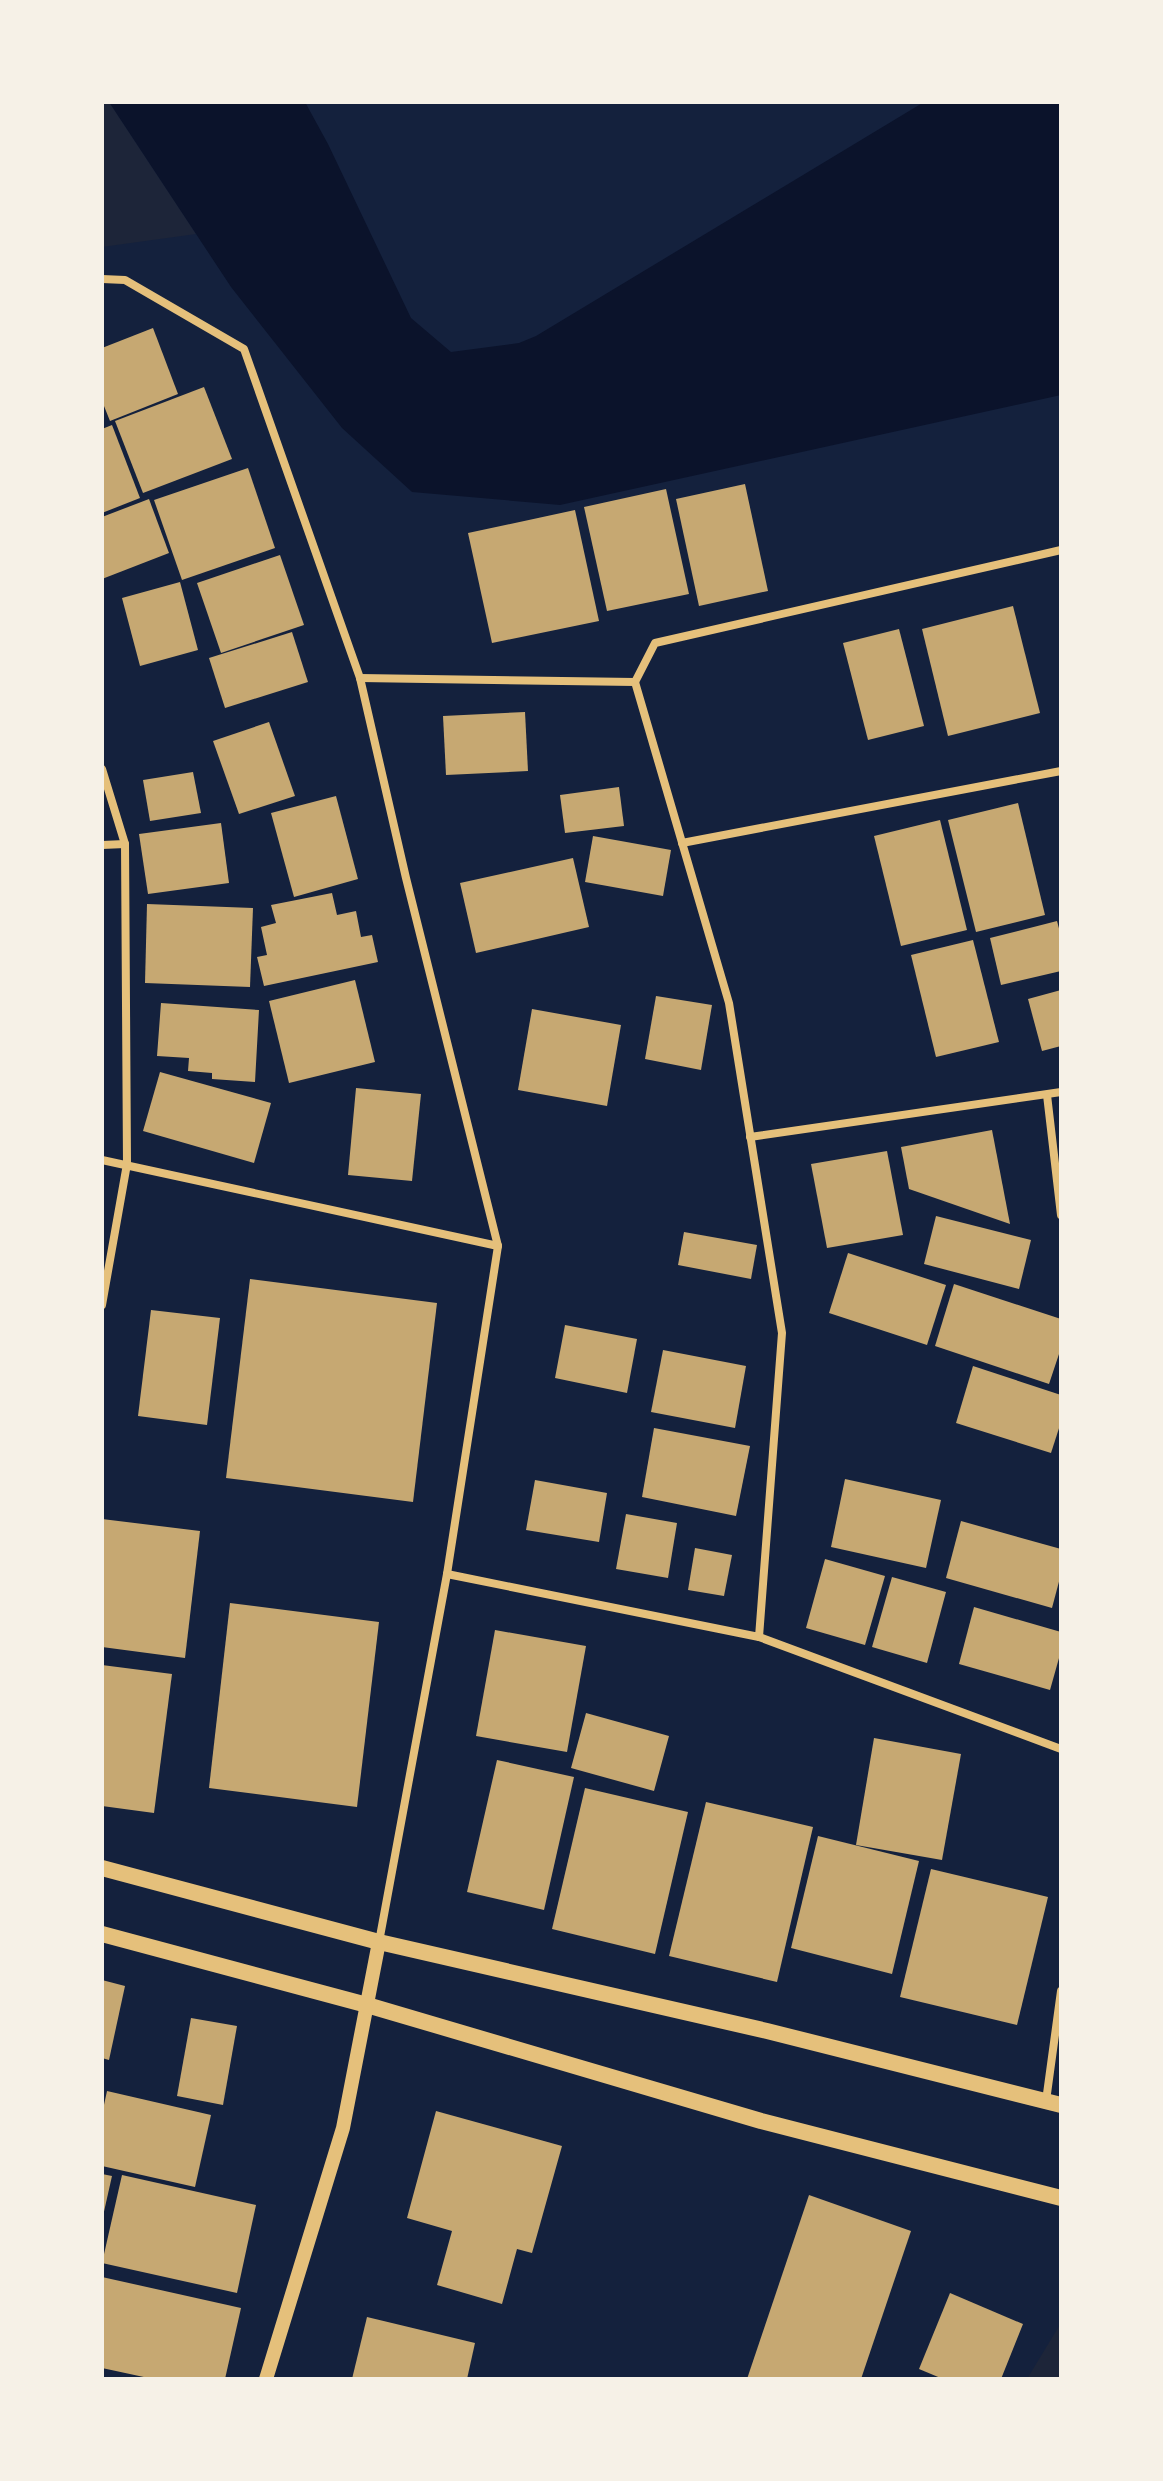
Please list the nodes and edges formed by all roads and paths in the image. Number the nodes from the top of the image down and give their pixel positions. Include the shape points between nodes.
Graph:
1 (102, 279) edge
2 (1061, 550) edge
3 (360, 678) junction
4 (635, 682) junction
5 (102, 769) edge
6 (1061, 771) edge
7 (682, 843) junction
8 (125, 844) junction
9 (102, 845) edge
10 (1061, 1092) edge
11 (1047, 1095) junction
12 (750, 1137) junction
13 (102, 1160) edge
14 (127, 1164) junction
15 (1061, 1215) edge
16 (498, 1246) junction
17 (102, 1305) edge
18 (447, 1574) junction
19 (759, 1637) junction
20 (1061, 1749) edge
21 (102, 1868) edge
22 (102, 1934) edge
23 (379, 1942) junction
24 (1061, 1991) edge
25 (367, 2005) junction
26 (1054, 2103) edge
27 (1061, 2198) edge
28 (266, 2379) edge

1 - 3 street via 125,280 244,349
2 - 4 street via 655,643
3 - 4 street
3 - 16 street
4 - 7 street
5 - 8 street
6 - 7 street
7 - 12 street via 729,1003
8 - 9 street
8 - 14 street
10 - 11 street
11 - 12 street
11 - 15 street
12 - 19 street via 782,1333
13 - 14 street
14 - 16 street
14 - 17 street
16 - 18 street
18 - 19 street
18 - 23 street
19 - 20 street
21 - 23 main road
22 - 25 main road
23 - 25 street
23 - 26 main road
24 - 26 street
25 - 27 main road via 761,2121
25 - 28 street via 343,2128

